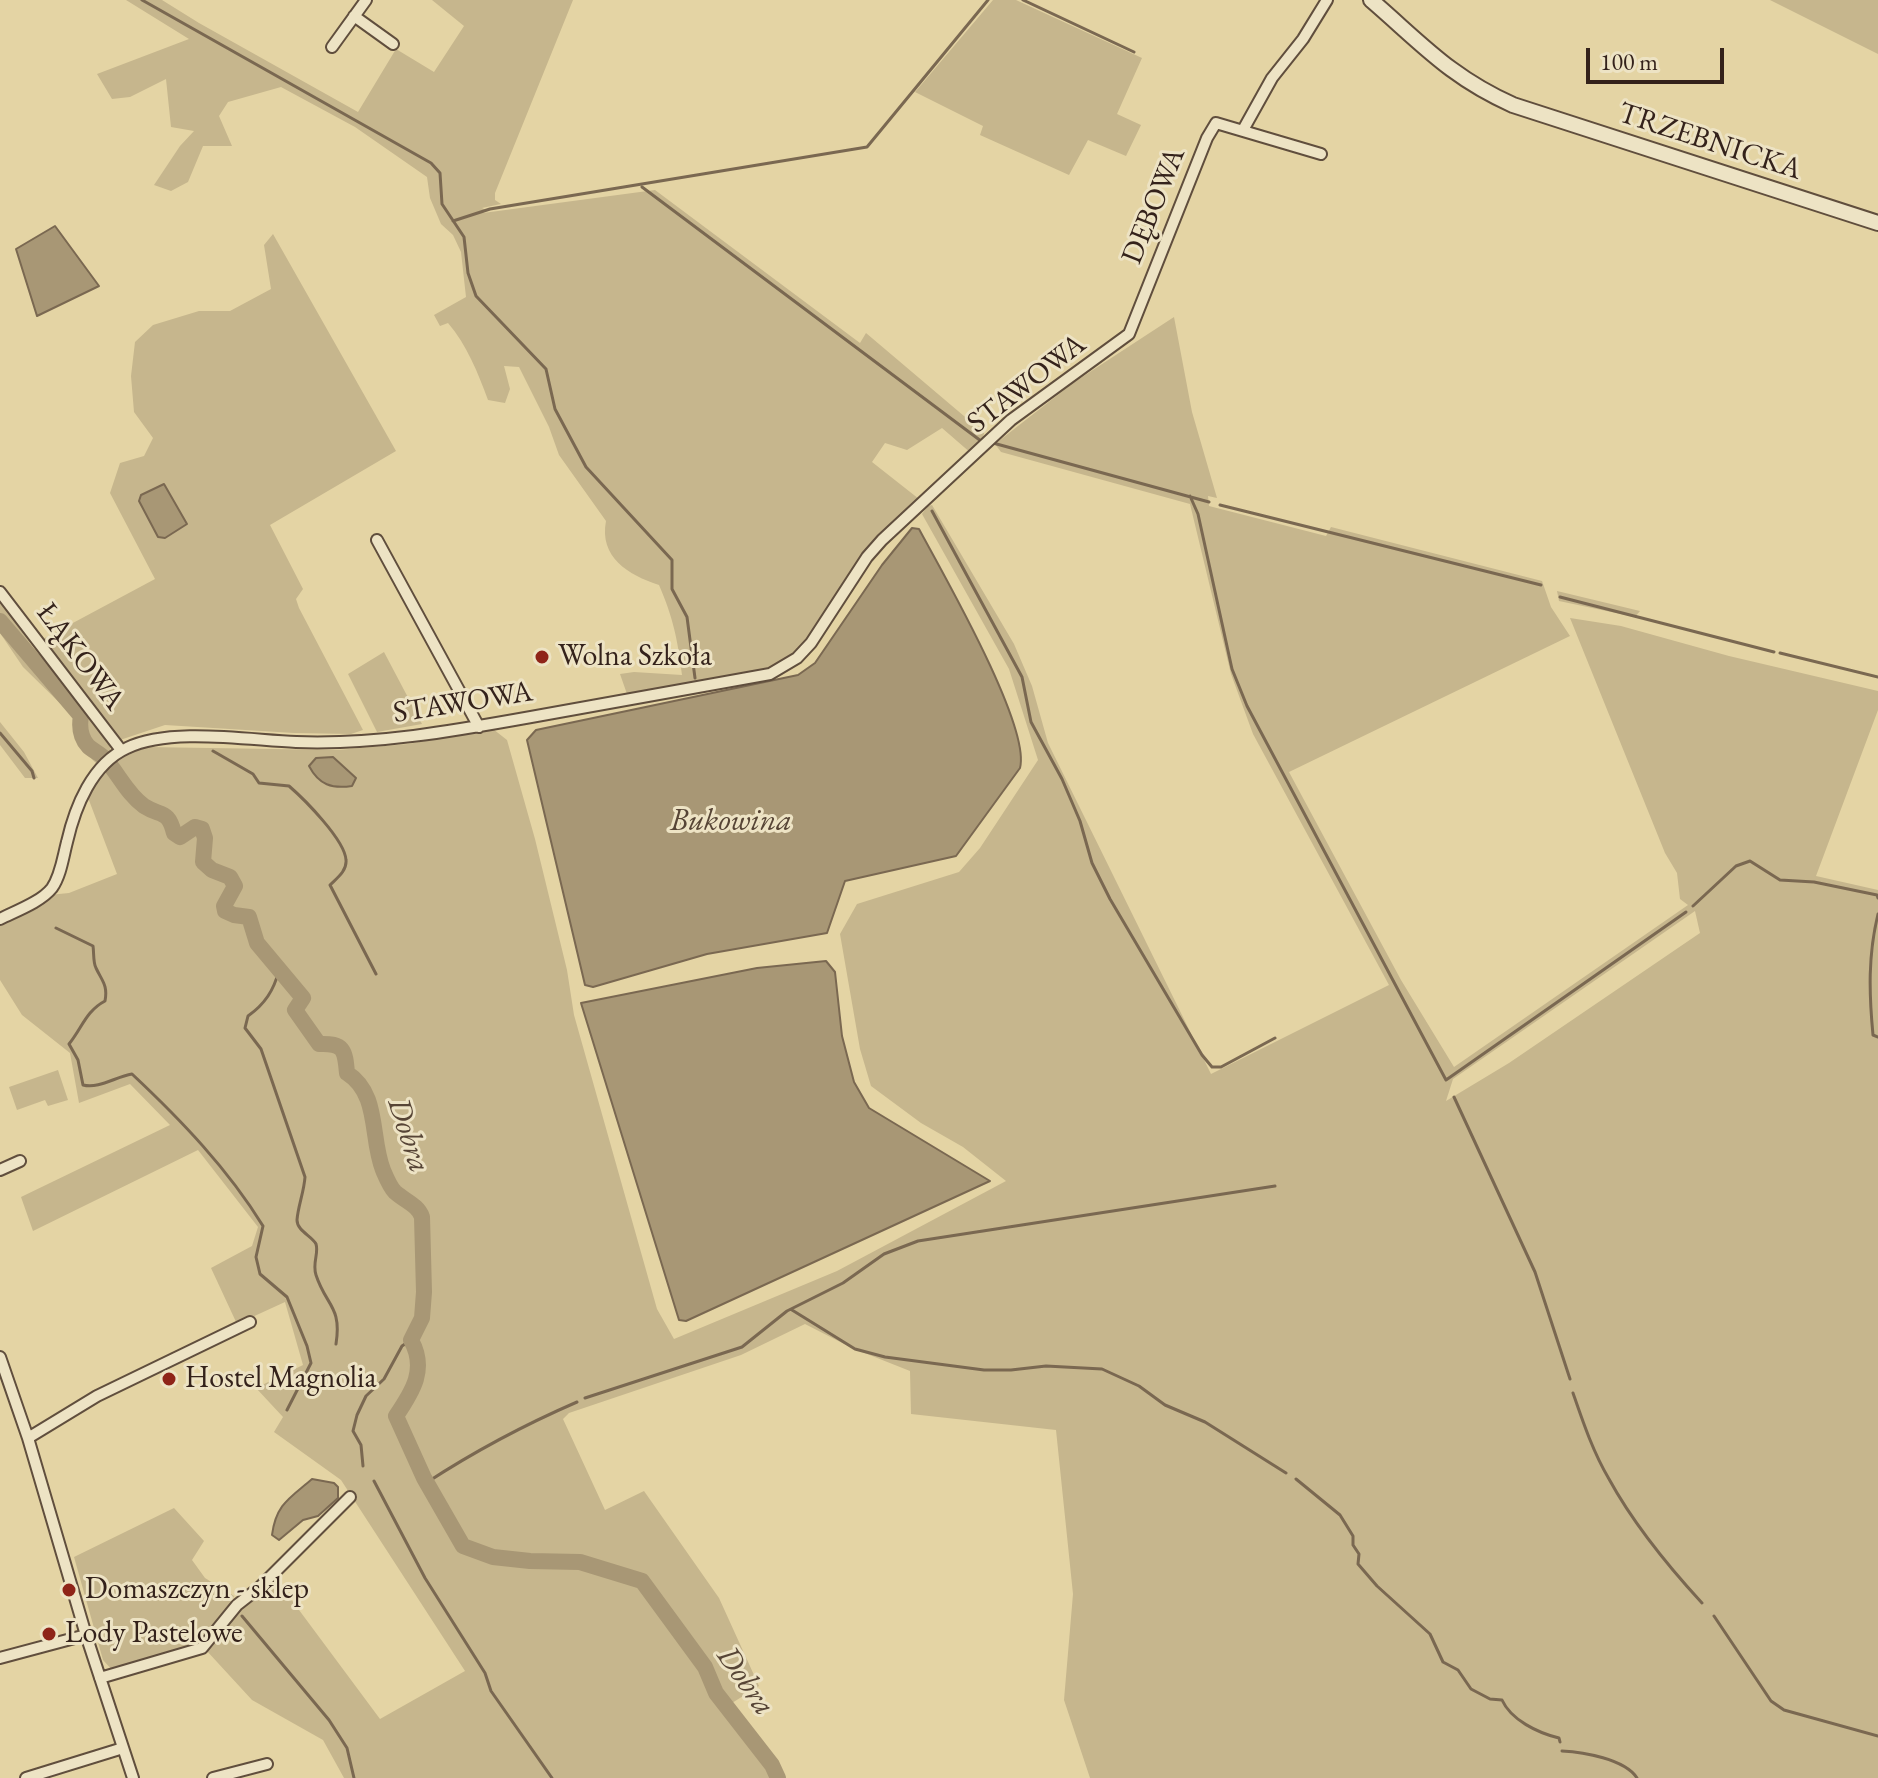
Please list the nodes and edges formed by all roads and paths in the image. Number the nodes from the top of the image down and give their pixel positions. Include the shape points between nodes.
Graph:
1 (366, 0) edge
2 (1327, 0) edge
3 (1371, 0) edge
4 (354, 16) junction
5 (393, 44) dead end
6 (332, 47) dead end
7 (1243, 130) junction
8 (1321, 154) dead end
9 (1878, 223) edge
10 (1129, 334) joint
11 (377, 540) dead end
12 (0, 592) edge
13 (479, 727) junction
14 (121, 750) junction
15 (0, 919) edge
16 (20, 1161) dead end
17 (0, 1170) edge
18 (250, 1322) dead end
19 (0, 1357) edge
20 (28, 1438) junction
21 (350, 1497) dead end
22 (86, 1635) junction
23 (0, 1658) edge
24 (100, 1678) junction
25 (123, 1748) junction
26 (267, 1764) dead end
27 (26, 1778) edge
28 (133, 1778) edge
29 (213, 1778) edge

1 - 4 street
2 - 7 street
3 - 9 street, TRZEBNICKA via 1446,68 1513,105
4 - 5 street
4 - 6 street
7 - 8 street, DĘBOWA
7 - 10 street, DĘBOWA via 1221,123 1212,127
10 - 13 street, STAWOWA via 1011,420 882,540 811,643 783,667 770,674
11 - 13 street
12 - 14 street, ŁĄKOWA
13 - 14 street, STAWOWA via 344,743 184,737
14 - 15 street via 85,789 50,891
16 - 17 street
18 - 20 street via 97,1396
19 - 20 street
20 - 22 street
21 - 24 street via 237,1605 202,1648
22 - 23 street
22 - 24 street
24 - 25 street
25 - 27 street
25 - 28 street
26 - 29 street

